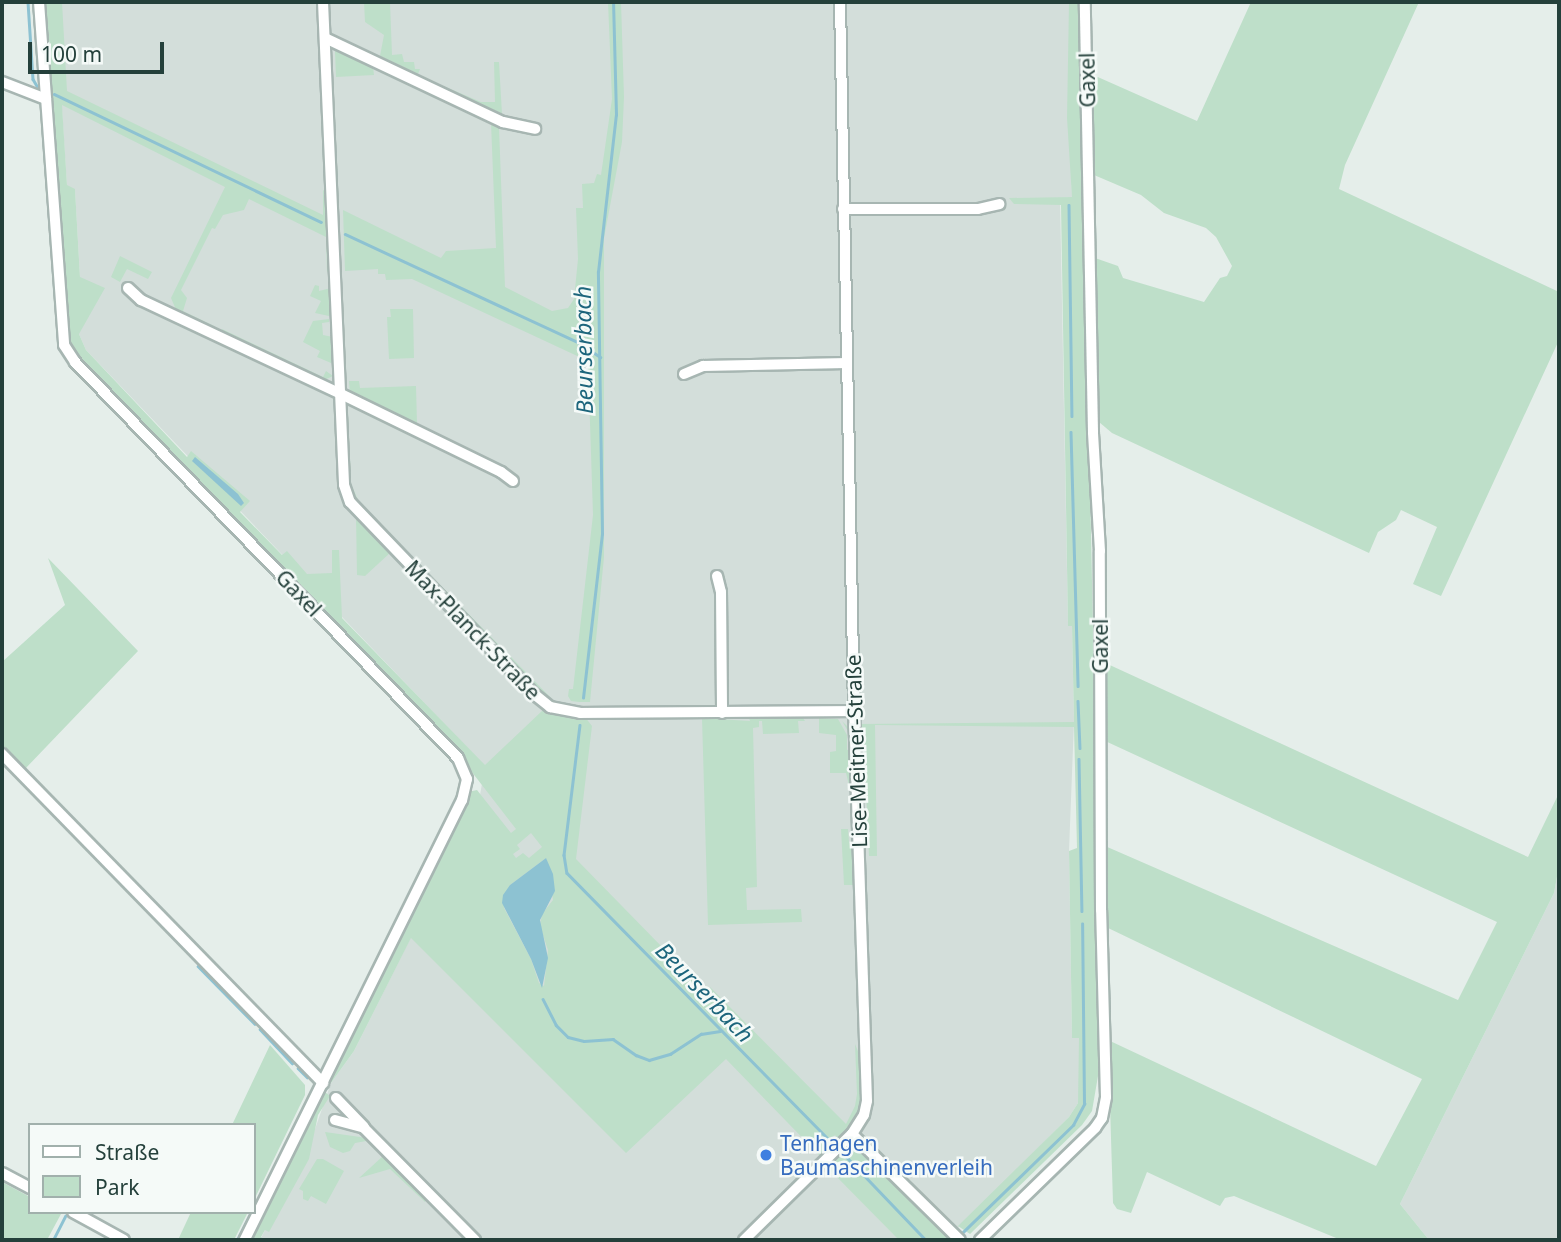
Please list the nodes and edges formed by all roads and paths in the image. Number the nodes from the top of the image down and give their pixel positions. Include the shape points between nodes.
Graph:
1 (39, 2) edge
2 (323, 2) edge
3 (840, 2) edge
4 (1085, 2) edge
5 (325, 38) junction
6 (2, 82) edge
7 (46, 99) junction
8 (535, 129) dead end
9 (999, 204) dead end
10 (844, 209) junction
11 (128, 288) dead end
12 (847, 363) junction
13 (684, 374) dead end
14 (341, 394) junction
15 (513, 481) dead end
16 (717, 576) dead end
17 (854, 711) junction
18 (722, 713) junction
19 (2, 754) edge
20 (323, 1083) junction
21 (336, 1098) dead end
22 (335, 1120) dead end
23 (364, 1128) junction
24 (852, 1134) junction
25 (2, 1173) edge
26 (28, 1187) edge
27 (77, 1214) edge
28 (124, 1240) edge
29 (245, 1240) edge
30 (475, 1240) edge
31 (744, 1240) edge
32 (960, 1240) edge
33 (980, 1240) edge

1 - 7 street, Gaxel
2 - 5 street, Max-Planck-Straße
3 - 10 street, Lise-Meitner-Straße
4 - 33 street, Gaxel via 1093,432 1100,551 1106,1097 1095,1128
5 - 8 street via 503,122
5 - 14 street, Max-Planck-Straße
6 - 7 street
7 - 20 street, Gaxel via 64,345 70,355 449,748 467,779 462,800
9 - 10 street via 978,209
10 - 12 street, Lise-Meitner-Straße
11 - 14 street via 141,300
12 - 13 street via 703,366
12 - 17 street, Lise-Meitner-Straße
14 - 15 street
14 - 18 street, Max-Planck-Straße via 344,485 350,502 543,702 580,713
16 - 18 street
17 - 18 street, Max-Planck-Straße
17 - 24 street, Lise-Meitner-Straße via 867,1088 864,1115
19 - 20 street
20 - 29 street
21 - 23 street
22 - 23 street
23 - 30 street
24 - 31 street, Lise-Meitner-Straße
24 - 32 street
25 - 26 street
27 - 28 street

